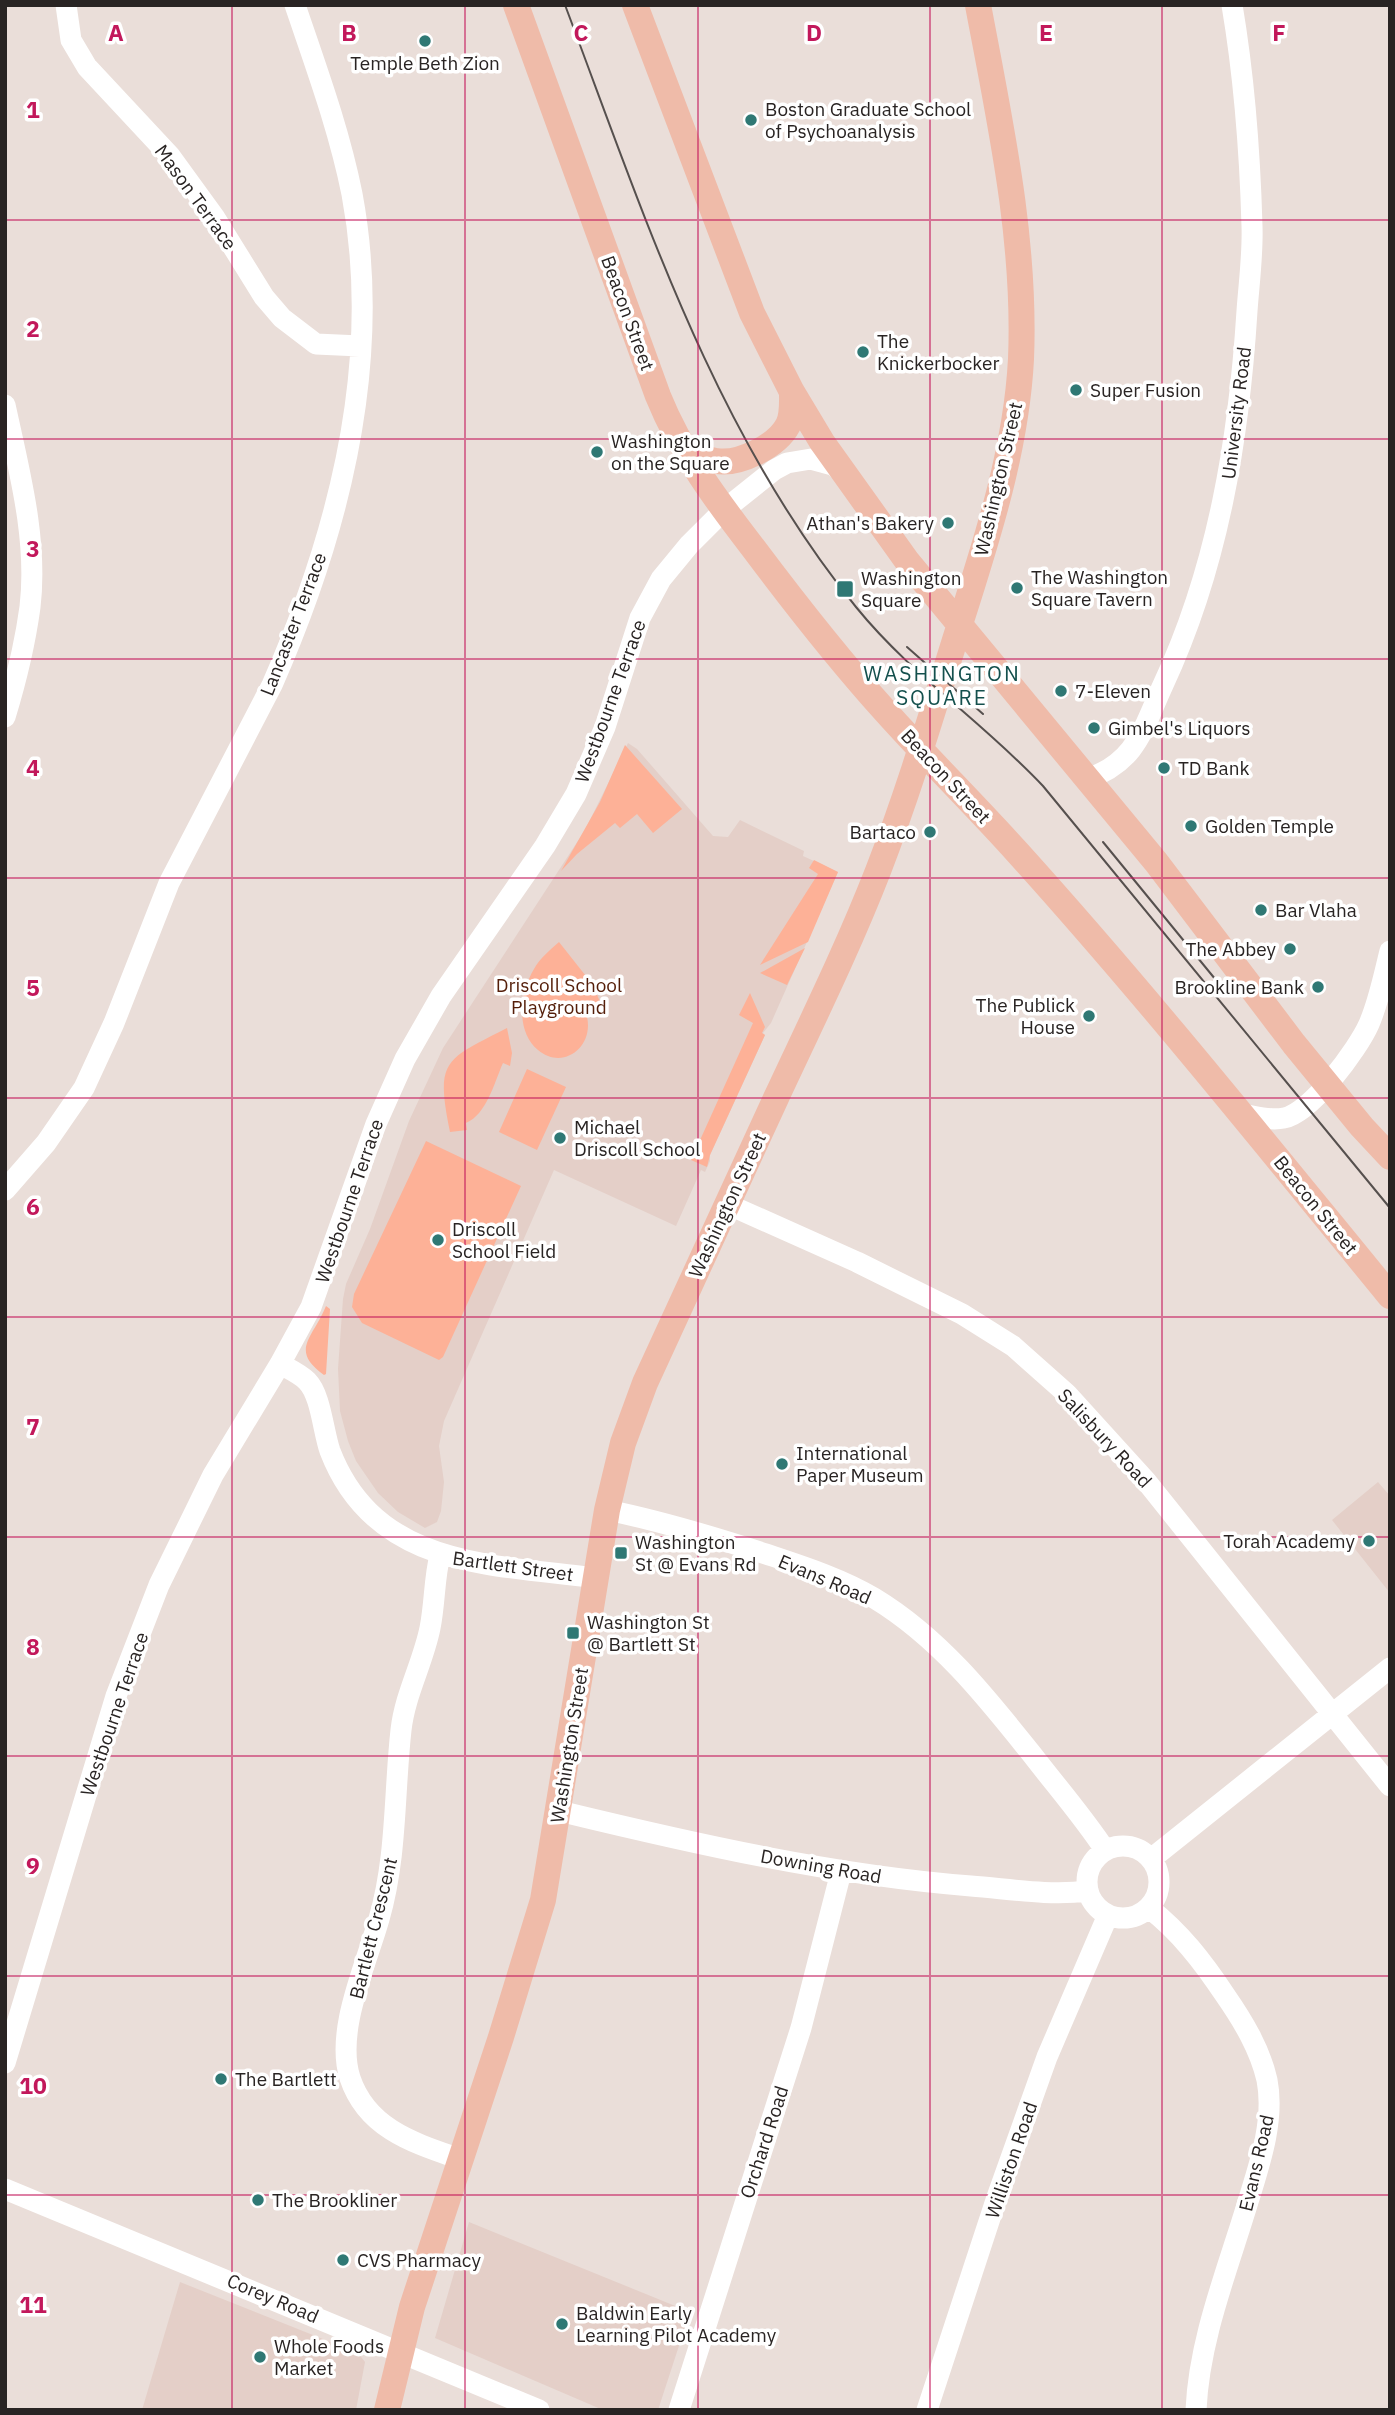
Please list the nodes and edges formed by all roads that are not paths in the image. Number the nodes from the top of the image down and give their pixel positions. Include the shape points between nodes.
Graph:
1 (65, 5) edge
2 (295, 5) edge
3 (516, 5) edge
4 (635, 5) edge
5 (978, 5) edge
6 (1232, 5) edge
7 (360, 346) junction
8 (792, 392) junction
9 (5, 405) edge
10 (680, 443) junction
11 (843, 473) junction
12 (724, 510) junction
13 (960, 624) junction
14 (5, 717) edge
15 (921, 748) junction
16 (1087, 779) junction
17 (1390, 951) edge
18 (1327, 1083) junction
19 (1241, 1114) junction
20 (1390, 1157) edge
21 (5, 1190) edge
22 (727, 1204) junction
23 (1390, 1296) edge
24 (280, 1364) junction
25 (607, 1510) junction
26 (440, 1555) junction
27 (596, 1578) junction
28 (1390, 1668) edge
29 (1334, 1714) junction
30 (1390, 1786) edge
31 (559, 1811) junction
32 (1105, 1850) junction
33 (1151, 1860) junction
34 (841, 1872) junction
35 (1088, 1891) junction
36 (1149, 1908) junction
37 (1108, 1915) junction
38 (5, 2063) edge
39 (460, 2159) junction
40 (5, 2189) edge
41 (400, 2353) junction
42 (387, 2410) edge
43 (539, 2410) edge
44 (679, 2410) edge
45 (927, 2410) edge
46 (1196, 2410) edge

1 - 7 street, Mason Terrace via 71,40 87,67 170,156 282,318 316,344
2 - 7 street, Lancaster Terrace via 338,135 352,195 362,283
3 - 10 main road, Beacon Street via 658,396
4 - 8 main road via 734,270
5 - 13 main road, Washington Street via 1012,193 1022,333 1012,432
6 - 16 street, University Road via 1240,55 1252,228 1243,375 1224,506 1192,615 1138,740 1118,765
7 - 21 street, Lancaster Terrace via 351,436 341,480 316,572 272,685 169,883 84,1088 46,1143
8 - 10 main road via 791,414 782,433 743,458 719,462
8 - 11 main road
9 - 14 street via 31,551 30,606
10 - 12 main road, Beacon Street
11 - 12 street, Westbourne Terrace via 811,459 787,463
11 - 13 main road
12 - 15 main road, Beacon Street via 825,642
12 - 24 street, Westbourne Terrace via 654,589 576,794 441,996 405,1059 376,1124 315,1299
13 - 15 main road, Washington Street
13 - 16 main road
15 - 19 main road, Beacon Street via 1057,896
15 - 22 main road, Washington Street via 855,926
16 - 18 main road
17 - 18 street via 1369,1024
18 - 19 street via 1307,1107 1290,1116 1270,1119
18 - 20 main road
19 - 23 main road, Beacon Street
22 - 25 main road, Washington Street via 637,1403
22 - 29 street, Salisbury Road via 858,1262 962,1314 1013,1346 1066,1394 1146,1481
24 - 26 street, Bartlett Street via 302,1376 313,1389 332,1456 355,1495 404,1538
24 - 38 street, Westbourne Terrace via 213,1475 159,1585 116,1696
25 - 27 main road, Washington Street
25 - 32 street, Evans Road via 810,1569 859,1589 898,1614 966,1675
26 - 27 street, Bartlett Street
26 - 39 street, Bartlett Crescent via 430,1628 401,1727 386,1893 354,2001 345,2053 356,2094 378,2122 406,2139
27 - 31 main road, Washington Street
28 - 29 street
29 - 30 street, Salisbury Road
29 - 33 street
31 - 34 street, Downing Road
31 - 39 main road, Washington Street via 536,1925
32 - 33 street via 1130,1846
32 - 35 street via 1089,1868
33 - 36 street via 1159,1880
34 - 35 street, Downing Road via 1054,1893
34 - 44 street, Orchard Road via 802,2028
35 - 37 street via 1095,1905
36 - 37 street via 1130,1918
36 - 46 street, Evans Road via 1204,1963 1250,2035 1267,2082 1269,2107 1259,2165 1206,2343
37 - 45 street, Williston Road via 1047,2057
39 - 41 main road, Washington Street
40 - 41 street, Corey Road
41 - 42 main road, Washington Street
41 - 43 street, Corey Road

